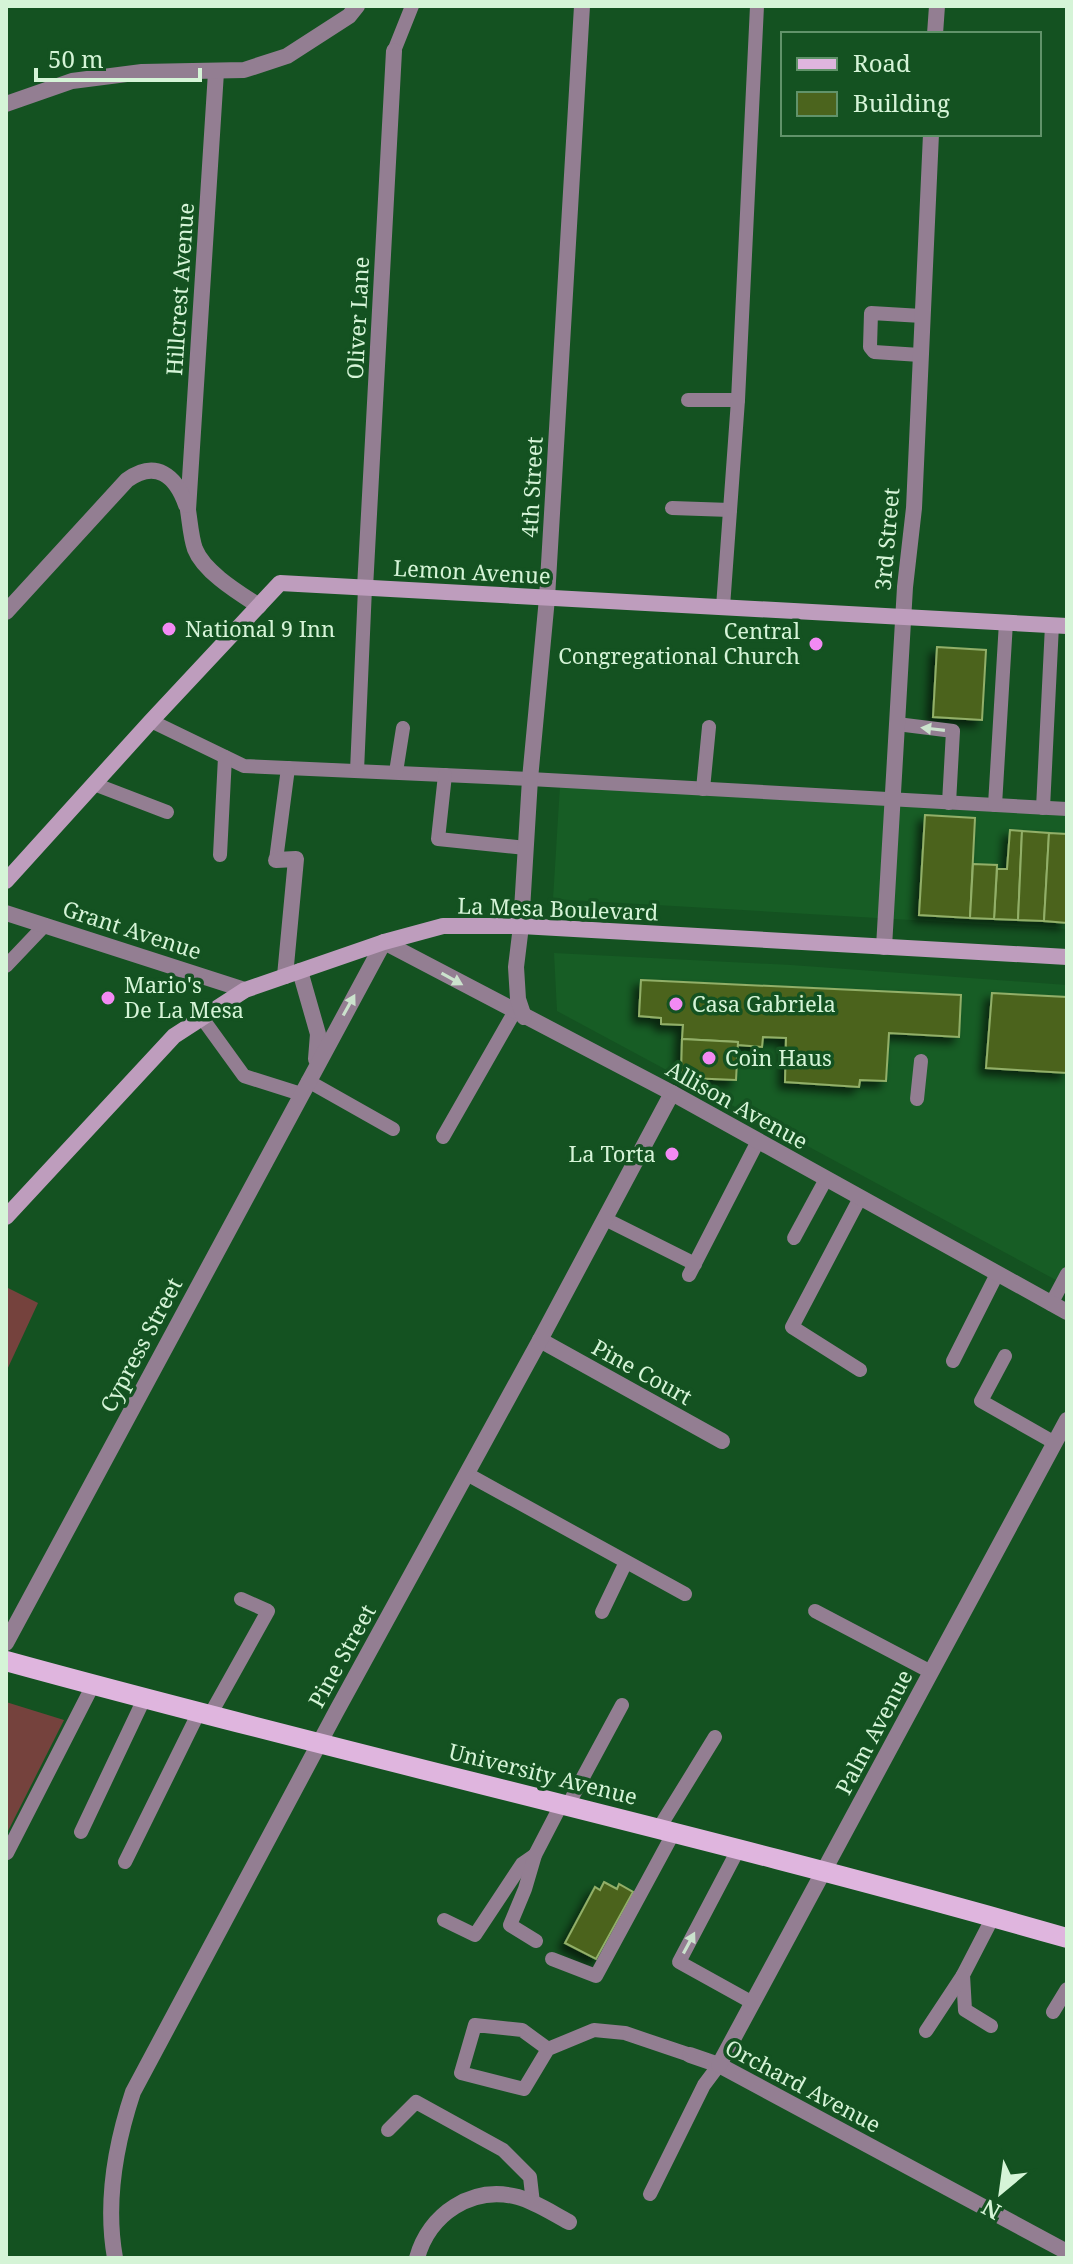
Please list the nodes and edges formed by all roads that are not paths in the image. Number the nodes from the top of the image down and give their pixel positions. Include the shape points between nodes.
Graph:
1 (357, 6) edge
2 (412, 6) edge
3 (582, 6) edge
4 (757, 6) edge
5 (937, 6) edge
6 (935, 32) edge
7 (394, 51) joint
8 (216, 72) junction
9 (6, 104) edge
10 (931, 136) edge
11 (922, 316) junction
12 (920, 355) junction
13 (688, 400) dead end
14 (738, 400) junction
15 (672, 508) dead end
16 (188, 510) junction
17 (730, 510) junction
18 (365, 588) junction
19 (547, 598) junction
20 (259, 606) junction
21 (723, 607) junction
22 (6, 612) edge
23 (903, 617) junction
24 (1006, 622) junction
25 (1060, 625) edge
26 (151, 721) junction
27 (897, 724) junction
28 (709, 727) dead end
29 (403, 728) dead end
30 (225, 757) junction
31 (288, 768) junction
32 (357, 771) junction
33 (396, 772) junction
34 (445, 775) junction
35 (530, 779) junction
36 (94, 784) junction
37 (703, 789) junction
38 (893, 800) junction
39 (949, 803) junction
40 (995, 805) junction
41 (1043, 808) junction
42 (1067, 809) edge
43 (167, 812) dead end
44 (526, 848) junction
45 (220, 855) dead end
46 (276, 860) joint
47 (6, 881) edge
48 (6, 913) edge
49 (45, 925) junction
50 (521, 926) junction
51 (384, 942) junction
52 (884, 947) junction
53 (1067, 957) edge
54 (6, 966) edge
55 (292, 974) junction
56 (245, 990) junction
57 (520, 1014) junction
58 (202, 1018) junction
59 (921, 1061) dead end
60 (308, 1081) junction
61 (672, 1093) junction
62 (917, 1099) dead end
63 (393, 1129) dead end
64 (443, 1137) dead end
65 (758, 1141) junction
66 (826, 1179) junction
67 (860, 1198) junction
68 (6, 1217) edge
69 (605, 1219) junction
70 (794, 1238) dead end
71 (997, 1274) junction
72 (1067, 1274) edge
73 (1051, 1304) junction
74 (1067, 1312) edge
75 (540, 1340) junction
76 (1005, 1356) dead end
77 (953, 1361) dead end
78 (860, 1370) dead end
79 (1067, 1420) edge
80 (722, 1441) dead end
81 (1055, 1443) junction
82 (467, 1474) junction
83 (626, 1562) junction
84 (685, 1594) dead end
85 (241, 1599) dead end
86 (815, 1611) dead end
87 (602, 1612) dead end
88 (6, 1643) edge
89 (6, 1661) edge
90 (931, 1672) junction
91 (93, 1685) junction
92 (144, 1699) junction
93 (622, 1705) dead end
94 (205, 1714) junction
95 (715, 1737) dead end
96 (320, 1742) junction
97 (565, 1804) junction
98 (667, 1830) junction
99 (81, 1832) dead end
100 (739, 1848) junction
101 (7, 1853) edge
102 (535, 1855) junction
103 (125, 1862) dead end
104 (824, 1871) junction
105 (993, 1917) junction
106 (444, 1920) dead end
107 (1067, 1938) edge
108 (536, 1941) dead end
109 (552, 1959) dead end
110 (963, 1975) junction
111 (1067, 1989) edge
112 (753, 2003) junction
113 (1053, 2012) dead end
114 (991, 2026) dead end
115 (926, 2031) dead end
116 (548, 2049) junction
117 (690, 2055) joint
118 (719, 2065) junction
119 (388, 2130) dead end
120 (650, 2194) dead end
121 (533, 2203) junction
122 (569, 2222) dead end
123 (1067, 2252) edge
124 (115, 2258) edge
125 (417, 2258) edge

1 - 8 street via 287,56 244,70
2 - 7 lane
3 - 19 street, 4th Street
4 - 14 lane
5 - 6 street
7 - 18 street, Oliver Lane
8 - 9 street via 142,72 72,81
8 - 16 street, Hillcrest Avenue
10 - 11 street, 3rd Street
11 - 12 street, 3rd Street
11 - 12 lane via 871,313 874,352
12 - 23 street, 3rd Street
13 - 14 lane
14 - 17 lane
15 - 17 lane
16 - 20 street, Hillcrest Avenue via 195,550 208,568
16 - 22 street, Hillcrest Avenue via 166,474 134,475
17 - 21 lane
18 - 19 main road, Lemon Avenue
18 - 20 main road, Lemon Avenue via 280,583
18 - 32 lane
19 - 21 main road, Lemon Avenue
19 - 35 street, 4th Street
20 - 26 main road, Lemon Avenue
21 - 23 main road, Lemon Avenue
23 - 24 main road, Lemon Avenue
23 - 27 street, 3rd Street
24 - 25 main road, Lemon Avenue
24 - 40 lane
25 - 41 lane
26 - 30 lane
26 - 36 main road, Lemon Avenue
27 - 38 street, 3rd Street
39 -> 27 lane via 953,731
28 - 37 lane
29 - 33 lane
30 - 31 lane via 244,766
30 - 45 lane
31 - 32 lane
31 - 46 lane
32 - 33 lane
33 - 34 lane
34 - 35 lane
34 - 44 lane via 438,839
35 - 37 lane
35 - 44 street, 4th Street
36 - 43 lane
36 - 47 main road, Lemon Avenue
37 - 38 lane
38 - 39 lane
38 - 52 street, 3rd Street
39 - 40 lane
40 - 41 lane
41 - 42 lane
44 - 50 street, 4th Street
46 - 55 street via 296,859
48 - 49 street, Grant Avenue
49 - 54 lane
49 - 56 street, Grant Avenue
50 - 51 main road, La Mesa Boulevard via 443,926
50 - 52 main road, La Mesa Boulevard
50 - 57 street, 4th Street via 516,967
51 - 55 main road, La Mesa Boulevard
51 -> 57 street, Allison Avenue
60 -> 51 street, Cypress Street
52 - 53 main road, La Mesa Boulevard
55 - 56 main road, La Mesa Boulevard
55 - 60 street, Cypress Street via 318,1034
56 - 58 main road, La Mesa Boulevard
57 - 61 street, Allison Avenue
57 - 64 lane
58 - 60 lane via 244,1076
58 - 68 main road, La Mesa Boulevard via 174,1036
59 - 62 lane
60 - 63 lane
60 - 88 street, Cypress Street
61 - 65 street, Allison Avenue
61 - 69 street, Pine Street
65 - 66 street, Allison Avenue
65 - 69 lane via 692,1269
66 - 67 street, Allison Avenue
66 - 70 lane
67 - 71 street, Allison Avenue
67 - 78 lane via 792,1327
69 - 75 street, Pine Street
71 - 73 street, Allison Avenue
71 - 77 lane
72 - 73 lane
73 - 74 street, Allison Avenue
75 - 80 street, Pine Court
75 - 82 street, Pine Street
76 - 81 lane via 981,1401
79 - 81 street, Palm Avenue
81 - 90 street, Palm Avenue
82 - 83 lane
82 - 96 street, Pine Street
83 - 84 lane
83 - 87 lane
85 - 94 lane via 268,1611
86 - 90 lane
89 - 91 main road, University Avenue
90 - 104 street, Palm Avenue
91 - 92 main road, University Avenue
91 - 101 lane
92 - 94 main road, University Avenue
92 - 99 lane
93 - 97 lane
94 - 96 main road, University Avenue
94 - 103 lane
95 - 98 lane
96 - 97 main road, University Avenue
96 - 124 street, Pine Street via 133,2092 112,2186
97 - 98 main road, University Avenue
97 - 102 lane
98 - 100 main road, University Avenue
98 - 109 lane via 596,1976
100 - 104 main road, University Avenue
112 -> 100 lane via 679,1962
102 - 106 lane via 522,1864 475,1935
102 - 108 lane via 510,1925
104 - 105 main road, University Avenue
104 - 112 street, Palm Avenue
105 - 107 main road, University Avenue
105 - 110 lane
110 - 114 lane via 965,2010
110 - 115 lane
111 - 113 lane
112 - 118 street, Palm Avenue
116 - 116 lane via 522,2030 475,2025 461,2073 524,2089
116 - 117 lane, Orchard Avenue via 594,2030 625,2033
117 - 118 street, Orchard Avenue
118 - 120 lane
118 - 123 street, Orchard Avenue
119 - 121 lane via 416,2102 503,2150 530,2177
121 - 122 street
121 - 125 street via 490,2194 462,2202 436,2220

